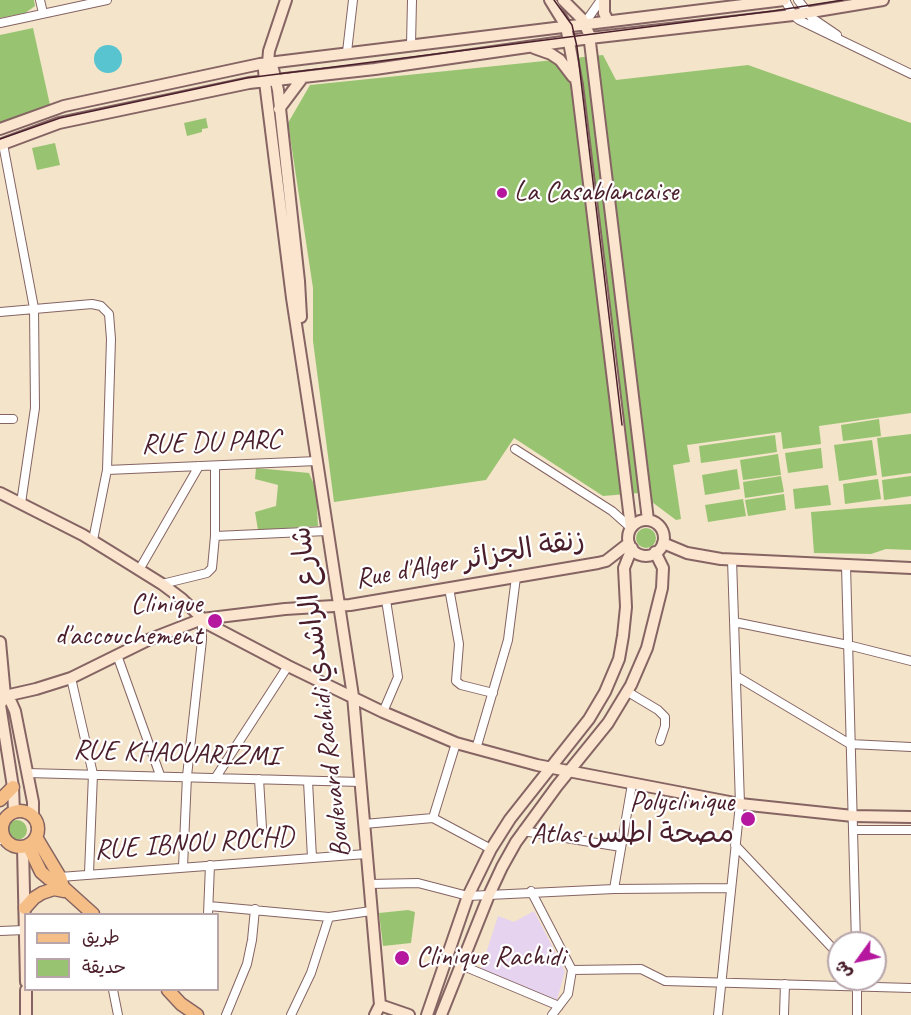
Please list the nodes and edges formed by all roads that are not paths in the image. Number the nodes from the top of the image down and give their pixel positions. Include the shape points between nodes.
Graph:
1 (40, 0) edge
2 (107, 0) edge
3 (286, 0) edge
4 (353, 0) edge
5 (412, 0) edge
6 (550, 0) edge
7 (563, 0) edge
8 (603, 0) edge
9 (784, 0) edge
10 (798, 0) edge
11 (883, 0) edge
12 (759, 2) edge
13 (807, 12) junction
14 (43, 13) junction
15 (793, 15) junction
16 (608, 21) junction
17 (0, 23) edge
18 (584, 24) junction
19 (566, 26) junction
20 (590, 38) junction
21 (568, 40) junction
22 (843, 40) junction
23 (411, 45) junction
24 (521, 48) junction
25 (347, 52) junction
26 (268, 63) junction
27 (911, 74) edge
28 (303, 77) junction
29 (271, 81) junction
30 (577, 85) junction
31 (279, 110) junction
32 (0, 129) edge
33 (2, 145) edge
34 (34, 308) junction
35 (0, 312) edge
36 (302, 363) junction
37 (0, 419) edge
38 (13, 419) dead end
39 (515, 449) dead end
40 (311, 462) junction
41 (199, 466) junction
42 (215, 466) junction
43 (107, 470) junction
44 (0, 493) edge
45 (10, 499) junction
46 (21, 503) junction
47 (0, 504) edge
48 (648, 520) junction
49 (631, 528) junction
50 (327, 531) junction
51 (215, 536) junction
52 (93, 540) junction
53 (663, 543) junction
54 (630, 546) junction
55 (655, 552) junction
56 (732, 559) junction
57 (846, 565) junction
58 (911, 568) edge
59 (139, 570) junction
60 (516, 577) junction
61 (162, 584) junction
62 (449, 588) junction
63 (386, 600) junction
64 (339, 606) junction
65 (202, 619) junction
66 (734, 622) junction
67 (0, 642) edge
68 (848, 645) junction
69 (117, 655) junction
70 (911, 661) edge
71 (288, 666) junction
72 (736, 676) junction
73 (71, 678) junction
74 (628, 692) junction
75 (2, 693) edge
76 (493, 693) junction
77 (353, 696) junction
78 (383, 712) junction
79 (660, 741) dead end
80 (456, 743) junction
81 (850, 744) junction
82 (911, 747) edge
83 (476, 749) junction
84 (551, 767) junction
85 (568, 771) junction
86 (27, 773) junction
87 (93, 774) junction
88 (160, 776) junction
89 (187, 776) junction
90 (216, 777) junction
91 (259, 779) junction
92 (308, 781) junction
93 (360, 782) junction
94 (632, 784) junction
95 (13, 787) junction
96 (0, 800) edge
97 (740, 804) junction
98 (7, 815) edge
99 (853, 816) junction
100 (33, 817) junction
101 (911, 817) edge
102 (433, 818) junction
103 (364, 824) junction
104 (262, 828) dead end
105 (853, 830) junction
106 (911, 830) edge
107 (523, 831) junction
108 (2, 836) edge
109 (29, 843) junction
110 (735, 845) junction
111 (621, 847) junction
112 (491, 849) junction
113 (366, 854) junction
114 (312, 858) junction
115 (210, 865) junction
116 (183, 867) junction
117 (89, 873) junction
118 (369, 884) junction
119 (65, 886) junction
120 (614, 888) junction
121 (731, 888) junction
122 (531, 891) junction
123 (489, 895) junction
124 (468, 896) junction
125 (209, 906) junction
126 (25, 908) junction
127 (255, 909) junction
128 (371, 911) junction
129 (25, 913) edge
130 (91, 913) edge
131 (208, 913) edge
132 (329, 917) junction
133 (24, 930) edge
134 (0, 931) edge
135 (856, 931) edge
136 (827, 942) edge
137 (460, 965) junction
138 (572, 970) junction
139 (721, 982) junction
140 (827, 983) edge
141 (785, 984) junction
142 (887, 986) edge
143 (911, 988) edge
144 (26, 991) edge
145 (113, 991) edge
146 (857, 991) edge
147 (174, 992) edge
148 (560, 1006) junction
149 (378, 1010) edge
150 (26, 1015) edge
151 (118, 1015) edge
152 (197, 1015) edge
153 (226, 1015) edge
154 (291, 1015) edge
155 (409, 1015) edge
156 (427, 1015) edge
157 (441, 1015) edge
158 (552, 1015) edge
159 (718, 1015) edge
160 (784, 1015) edge
161 (857, 1015) edge

1 - 14 street
2 - 14 street
3 - 26 main road, Boulevard Rachidi شارع الراشدي via 270,44
4 - 25 street
5 - 23 street
6 - 19 main road
7 - 18 main road
8 - 16 main road
8 - 18 street
9 - 12 main road
9 - 15 street
10 - 13 street
11 - 13 main road
12 - 16 main road
13 - 15 main road
13 - 22 street
14 - 17 street
15 - 20 main road
15 - 22 street
16 - 18 main road
18 - 19 main road
18 - 20 main road
19 - 21 main road
19 - 23 main road
20 - 21 main road
20 - 48 main road
21 - 24 main road
21 - 30 main road
22 - 27 street
23 - 25 main road
24 - 28 main road
24 - 30 main road via 536,48 554,56
25 - 26 main road
26 - 29 main road, Boulevard Rachidi شارع الراشدي via 264,70
26 - 32 main road via 64,106
28 - 29 main road
28 - 31 main road
29 - 31 main road, Boulevard Rachidi شارع الراشدي
29 - 33 main road via 59,123
29 - 36 main road, Boulevard Rachidi شارع الراشدي
30 - 49 main road
31 - 36 main road, Boulevard Rachidi شارع الراشدي via 301,298
33 - 34 street
34 - 35 street
34 - 43 street via 92,304 103,308 110,318
34 - 46 street via 35,408
36 - 40 main road, Boulevard Rachidi شارع الراشدي
37 - 38 street
39 - 49 street via 612,511
40 - 42 street, RUE DU PARC
40 - 50 main road, Boulevard Rachidi شارع الراشدي
41 - 42 street, RUE DU PARC
41 - 43 street, RUE DU PARC
41 - 59 street
42 - 51 street
43 - 52 street
44 - 45 main road
45 - 46 main road
45 - 47 main road
46 - 52 main road
48 - 49 main road
48 - 53 main road via 660,528
49 - 54 main road
50 - 51 street
50 - 64 main road, Boulevard Rachidi شارع الراشدي
51 - 61 street via 208,572
52 - 59 main road
53 - 55 main road
53 - 56 main road via 687,553
54 - 55 main road via 643,555
54 - 60 main road, Rue d'Alger زنقة الجزائر via 606,561
54 - 84 main road via 624,568 625,621 619,659 599,704
55 - 74 main road via 663,572 658,610
56 - 57 main road
56 - 66 street
57 - 58 main road
57 - 68 street
59 - 61 main road
60 - 62 main road, Rue d'Alger زنقة الجزائر
60 - 76 street via 511,627
61 - 65 main road
62 - 63 main road, Rue d'Alger زنقة الجزائر
62 - 76 street via 459,644 456,681
63 - 64 main road, Rue d'Alger زنقة الجزائر
63 - 78 street via 398,677
64 - 65 main road, Rue d'Alger زنقة الجزائر
64 - 77 main road, Boulevard Rachidi شارع الراشدي
65 - 69 main road, Rue d'Alger زنقة الجزائر
65 - 71 main road
65 - 89 street
66 - 68 street
66 - 72 street
67 - 75 main road
68 - 70 street
68 - 81 street
69 - 73 main road, Rue d'Alger زنقة الجزائر
69 - 88 street
71 - 77 main road
71 - 90 street
72 - 81 street
72 - 97 street
73 - 75 main road, Rue d'Alger زنقة الجزائر via 36,689
73 - 87 street
74 - 79 street via 665,717
74 - 85 main road
75 - 86 main road via 15,711
75 - 95 main road via 1,714
76 - 83 street
77 - 78 main road
77 - 93 main road, Boulevard Rachidi شارع الراشدي
78 - 80 main road
80 - 83 main road
80 - 102 street
81 - 82 street
81 - 99 street
83 - 84 main road
84 - 85 main road
84 - 112 main road
85 - 94 main road
85 - 107 main road
86 - 87 street, RUE KHAOUARIZMI
86 - 100 main road
87 - 88 street, RUE KHAOUARIZMI
87 - 117 street
88 - 89 street, RUE KHAOUARIZMI
89 - 90 street, RUE KHAOUARIZMI
89 - 116 street
90 - 91 street, RUE KHAOUARIZMI
91 - 92 street, RUE KHAOUARIZMI
91 - 104 street
92 - 93 street, RUE KHAOUARIZMI
92 - 114 street
93 - 103 main road, Boulevard Rachidi شارع الراشدي
94 - 97 main road
94 - 111 street
95 - 96 main road
95 - 98 main road
97 - 99 main road
97 - 110 street
98 - 100 main road via 25,812
98 - 108 main road
99 - 101 main road
99 - 105 street
100 - 109 main road via 38,826
102 - 103 street
102 - 112 street
103 - 113 main road, Boulevard Rachidi شارع الراشدي
105 - 106 street
105 - 135 street
107 - 111 street
107 - 123 main road
108 - 109 main road via 12,845
109 - 119 main road via 41,872
109 - 126 main road
110 - 121 street
110 - 136 street
111 - 120 street
112 - 124 main road
113 - 114 street, RUE IBNOU ROCHD
113 - 118 main road, Boulevard Rachidi شارع الراشدي
114 - 115 street, RUE IBNOU ROCHD
115 - 116 street, RUE IBNOU ROCHD
115 - 125 street
116 - 117 street, RUE IBNOU ROCHD
117 - 119 street, RUE IBNOU ROCHD
118 - 124 street via 418,883
118 - 128 main road, Boulevard Rachidi شارع الراشدي
119 - 126 main road via 34,897
119 - 130 main road
120 - 121 street
120 - 122 street
121 - 139 street
122 - 123 street
122 - 138 street
123 - 124 street
123 - 137 main road
124 - 156 main road
125 - 127 street
125 - 131 street
126 - 129 main road
127 - 132 street
127 - 153 street via 247,964
128 - 132 street
128 - 149 main road, Boulevard Rachidi شارع الراشدي
132 - 154 street via 311,973
133 - 134 street
137 - 148 street
137 - 157 main road
138 - 139 street via 641,969 665,981
138 - 148 street via 568,993
139 - 141 street
139 - 159 street
140 - 141 street
141 - 160 street
142 - 143 street
144 - 150 main road
145 - 151 street
146 - 161 street
147 - 152 main road
148 - 158 street
149 - 155 main road

